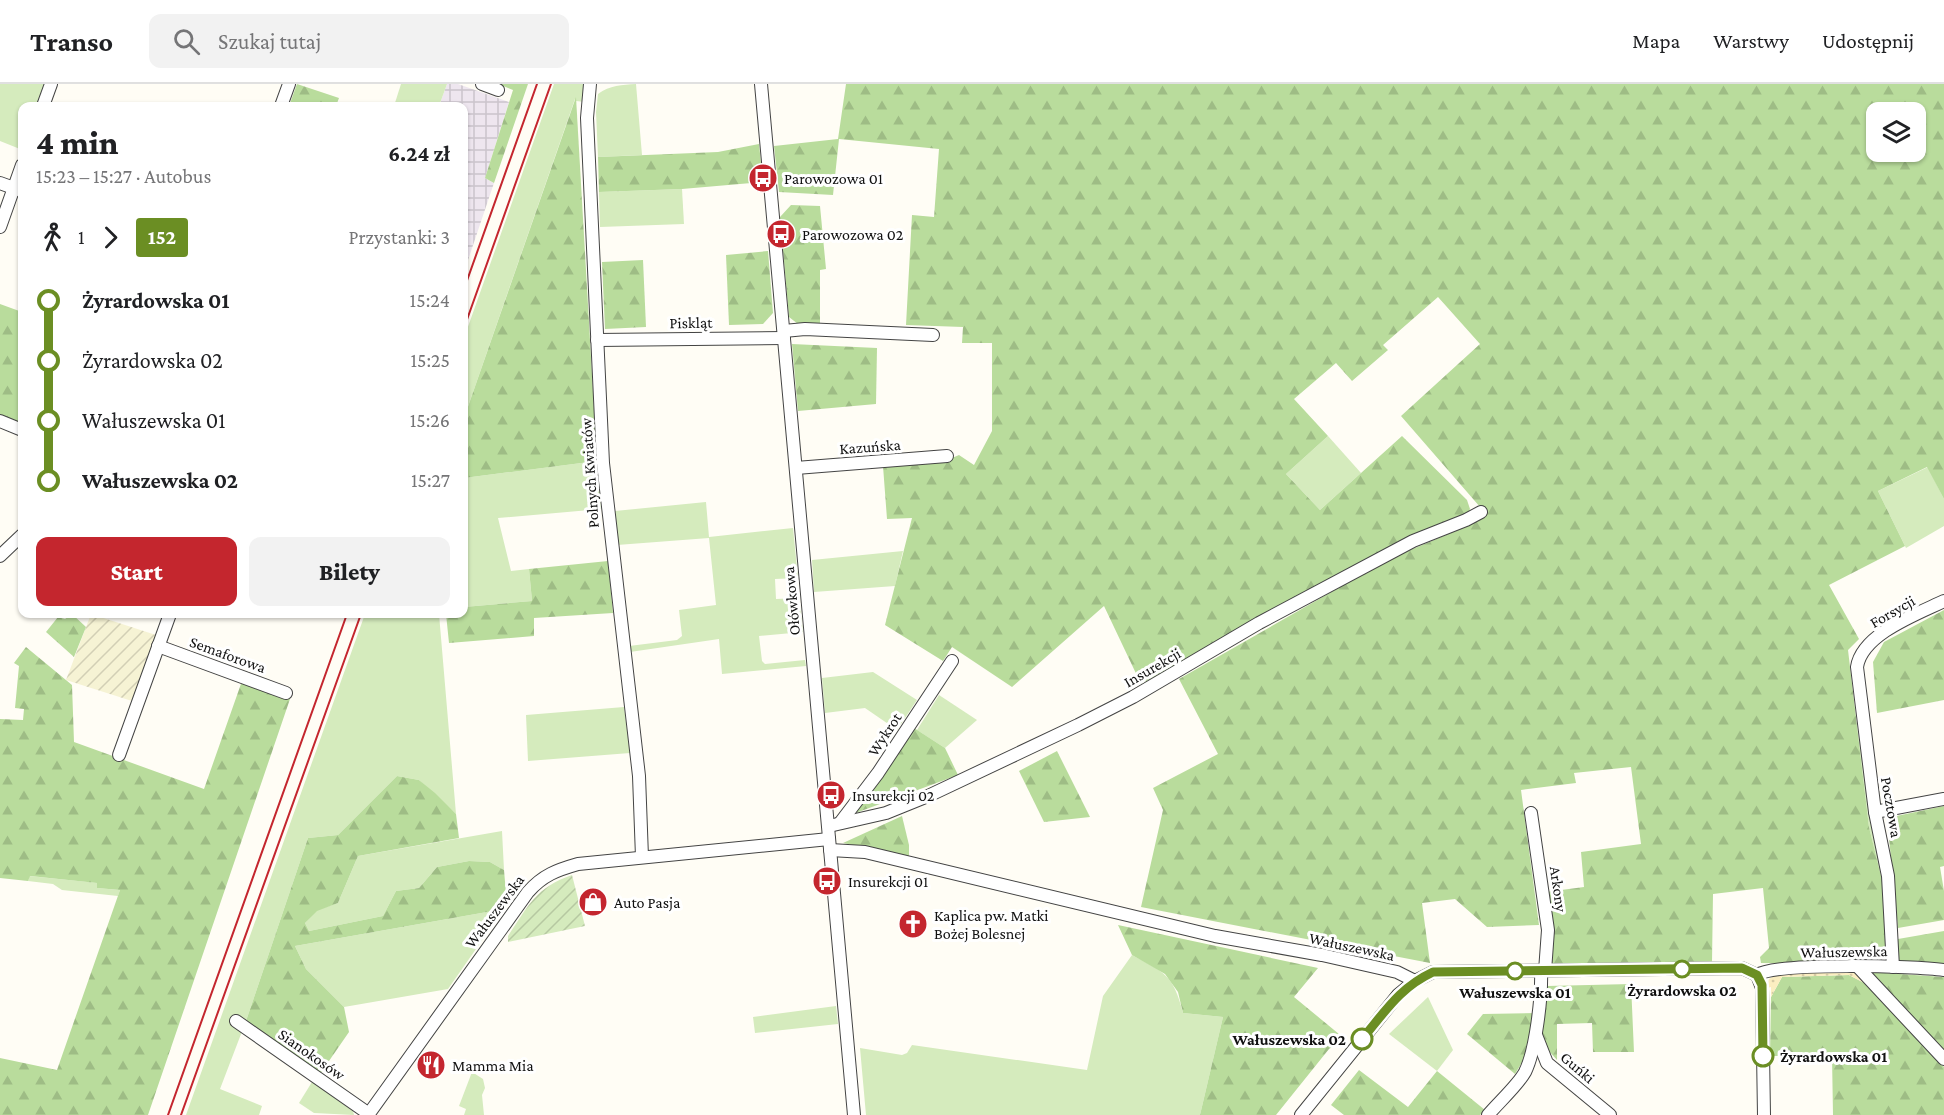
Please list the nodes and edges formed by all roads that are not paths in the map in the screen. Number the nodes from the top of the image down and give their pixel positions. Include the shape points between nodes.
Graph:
1 (51, 84) edge
2 (289, 84) edge
3 (482, 84) edge
4 (590, 84) edge
5 (761, 84) edge
6 (498, 90) dead end
7 (44, 102) edge
8 (282, 102) edge
9 (0, 183) edge
10 (18, 189) edge
11 (0, 227) edge
12 (784, 334) junction
13 (933, 335) dead end
14 (597, 340) junction
15 (0, 421) edge
16 (18, 428) edge
17 (947, 456) dead end
18 (796, 468) junction
19 (1481, 512) dead end
20 (18, 539) edge
21 (0, 556) edge
22 (1944, 601) edge
23 (168, 618) edge
24 (158, 646) junction
25 (1860, 655) joint
26 (952, 661) dead end
27 (286, 693) dead end
28 (119, 755) dead end
29 (1944, 799) edge
30 (1875, 812) junction
31 (1531, 813) dead end
32 (834, 825) junction
33 (829, 845) junction
34 (642, 857) junction
35 (1858, 967) junction
36 (1893, 967) junction
37 (1944, 970) edge
38 (1543, 971) junction
39 (1757, 975) junction
40 (1415, 981) junction
41 (236, 1021) dead end
42 (1536, 1035) junction
43 (1944, 1059) edge
44 (368, 1115) edge
45 (854, 1115) edge
46 (1301, 1115) edge
47 (1488, 1115) edge
48 (1610, 1115) edge
49 (1764, 1115) edge

1 - 7 street
2 - 8 street
3 - 6 street
4 - 14 street, Polnych Kwiatów via 587,118
5 - 12 street, Ołówkowa
9 - 10 street
10 - 11 street
12 - 13 street, Piskląt via 805,329
12 - 14 street, Piskląt
12 - 18 street, Ołówkowa
14 - 34 street, Polnych Kwiatów via 603,462 639,776
15 - 16 street
17 - 18 street, Kazuńska
18 - 32 street, Ołówkowa
19 - 32 street, Insurekcji via 1384,556 1078,725 928,796 886,813
20 - 21 street
22 - 25 street, Forsycji via 1877,637
23 - 24 street
24 - 27 street, Semaforowa
24 - 28 street
25 - 30 street, Pocztowa via 1857,680
26 - 32 street, Wykrot via 878,773
29 - 30 street
30 - 36 street, Pocztowa via 1888,876
31 - 38 street, Arkony via 1548,930
32 - 33 street, Ołówkowa
33 - 34 street, Wałuszewska
33 - 40 street, Wałuszewska via 1215,936 1397,972
33 - 45 street, Ołówkowa
34 - 44 street, Wałuszewska via 579,864 538,880
35 - 36 street, Wałuszewska
35 - 39 street, Wałuszewska via 1778,969
35 - 43 street
36 - 37 street, Wałuszewska
38 - 39 street, Wałuszewska via 1742,968
38 - 40 street, Wałuszewska via 1433,972
38 - 42 street, Arkony
39 - 49 street via 1762,991
40 - 46 street via 1398,995
41 - 44 street, Sianokosów
42 - 47 street, Arkony via 1524,1072
42 - 48 street, Guńki via 1547,1063

